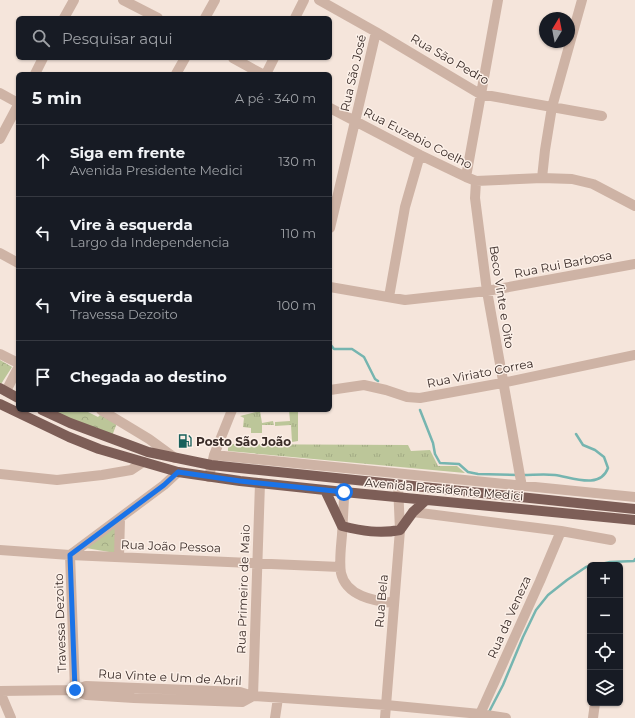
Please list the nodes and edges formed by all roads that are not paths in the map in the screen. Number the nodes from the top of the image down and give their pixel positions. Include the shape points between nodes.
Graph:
1 (74, 0) edge
2 (123, 0) edge
3 (215, 0) edge
4 (304, 0) edge
5 (319, 0) edge
6 (498, 0) edge
7 (582, 0) edge
8 (65, 16) edge
9 (154, 16) edge
10 (206, 16) edge
11 (296, 16) edge
12 (376, 32) junction
13 (42, 60) edge
14 (183, 60) edge
15 (237, 60) edge
16 (273, 60) edge
17 (36, 72) edge
18 (177, 72) edge
19 (258, 72) edge
20 (267, 72) edge
21 (0, 93) edge
22 (480, 94) junction
23 (16, 103) edge
24 (552, 106) junction
25 (16, 108) edge
26 (332, 109) edge
27 (602, 116) dead end
28 (355, 120) junction
29 (0, 139) edge
30 (420, 155) junction
31 (466, 178) junction
32 (542, 178) junction
33 (476, 181) junction
34 (635, 206) edge
35 (332, 219) edge
36 (0, 253) edge
37 (16, 262) edge
38 (635, 264) edge
39 (332, 287) edge
40 (487, 291) junction
41 (389, 297) junction
42 (0, 354) edge
43 (635, 355) edge
44 (16, 362) edge
45 (16, 371) edge
46 (502, 383) junction
47 (3, 390) edge
48 (332, 390) edge
49 (16, 397) edge
50 (0, 404) edge
51 (16, 410) edge
52 (46, 412) edge
53 (104, 412) edge
54 (231, 412) edge
55 (27, 414) edge
56 (148, 452) junction
57 (214, 455) junction
58 (175, 459) junction
59 (143, 462) junction
60 (211, 465) junction
61 (178, 472) junction
62 (0, 474) edge
63 (209, 476) junction
64 (345, 480) junction
65 (260, 483) junction
66 (398, 485) junction
67 (522, 487) junction
68 (325, 490) junction
69 (344, 492) junction
70 (635, 497) edge
71 (398, 498) junction
72 (426, 500) junction
73 (635, 509) edge
74 (413, 512) junction
75 (120, 518) junction
76 (635, 520) edge
77 (342, 526) junction
78 (400, 530) junction
79 (561, 531) junction
80 (611, 540) dead end
81 (0, 550) edge
82 (70, 555) junction
83 (119, 557) junction
84 (257, 563) junction
85 (340, 566) junction
86 (393, 603) junction
87 (75, 690) junction
88 (0, 692) edge
89 (253, 696) junction
90 (278, 698) junction
91 (386, 704) junction
92 (595, 706) edge
93 (3, 709) edge
94 (481, 714) junction
95 (11, 718) edge
96 (275, 718) edge
97 (386, 718) edge
98 (506, 718) edge
99 (593, 718) edge

1 - 8 street
2 - 9 street
3 - 10 street
4 - 11 street
5 - 12 street, Rua São Pedro
6 - 22 street
7 - 24 street
12 - 22 street, Rua São Pedro
12 - 28 street, Rua São José
13 - 17 street
14 - 18 street
15 - 19 street
16 - 20 street
21 - 23 street
22 - 24 street, Rua São Pedro
22 - 31 street
24 - 27 street, Rua São Pedro
24 - 32 street
25 - 29 street
26 - 28 street, Rua Euzebio Coelho
28 - 30 street, Rua Euzebio Coelho
28 - 35 street, Rua São José
30 - 31 street, Rua Euzebio Coelho
30 - 41 street via 405,207
31 - 33 street, Rua Euzebio Coelho
32 - 33 street, Rua Euzebio Coelho
32 - 34 street, Rua Euzebio Coelho via 572,179 593,184
33 - 40 street, Beco Vinte e Oito via 475,198
36 - 37 street
38 - 40 street, Rua Rui Barbosa
39 - 41 street, Rua Rui Barbosa
40 - 41 street, Rua Rui Barbosa via 405,300
40 - 46 street, Beco Vinte e Oito
42 - 44 street
43 - 46 street, Rua Viriato Correa
45 - 47 street
46 - 48 street, Rua Viriato Correa via 420,398 407,397 364,384
46 - 67 street, Beco Vinte e Oito
47 - 49 main road
50 - 51 main road, Avenida Presidente Medici
52 - 56 main road, Avenida Presidente Medici
53 - 58 street, Avenida Presidente Medici via 149,439
54 - 57 street
55 - 59 main road, Avenida Presidente Medici via 69,437
56 - 58 main road, Avenida Presidente Medici
56 - 59 main road
57 - 60 street
57 - 67 street
58 - 60 main road, Avenida Presidente Medici
58 - 61 main road
59 - 61 main road, Avenida Presidente Medici
59 - 62 street via 131,470 102,476 57,480
60 - 63 street
60 - 64 main road, Avenida Presidente Medici
61 - 63 main road, Avenida Presidente Medici
61 - 75 street
63 - 65 main road, Avenida Presidente Medici
64 - 66 main road, Avenida Presidente Medici
64 - 69 street
65 - 68 main road, Avenida Presidente Medici
65 - 84 street, Rua Primeiro de Maio
66 - 71 street, Rua Bela
66 - 73 main road, Avenida Presidente Medici
67 - 70 street
68 - 69 main road, Avenida Presidente Medici
68 - 77 main road
69 - 71 main road, Avenida Presidente Medici
69 - 77 street
71 - 72 main road, Avenida Presidente Medici
71 - 78 street, Rua Bela
72 - 74 main road
72 - 76 main road, Avenida Presidente Medici
74 - 78 main road
74 - 79 street
75 - 82 street
75 - 83 street
77 - 78 main road via 376,533
77 - 85 street
78 - 86 street, Rua Bela
79 - 80 street
79 - 94 street, Rua da Veneza
81 - 82 street, Rua João Pessoa
82 - 83 street, Rua João Pessoa
82 - 87 street, Travessa Dezoito
83 - 84 street, Rua João Pessoa
84 - 85 street, Rua João Pessoa
84 - 89 street, Rua Primeiro de Maio
85 - 86 street via 341,574 352,591 366,598
86 - 91 street, Rua Bela
87 - 88 street, Rua Vinte e Um de Abril
87 - 89 street, Rua Vinte e Um de Abril via 86,695 242,702
88 - 93 street
89 - 90 street
90 - 91 street
90 - 96 street
91 - 94 street
91 - 97 street, Rua Bela
92 - 99 street
93 - 95 street
94 - 98 street

